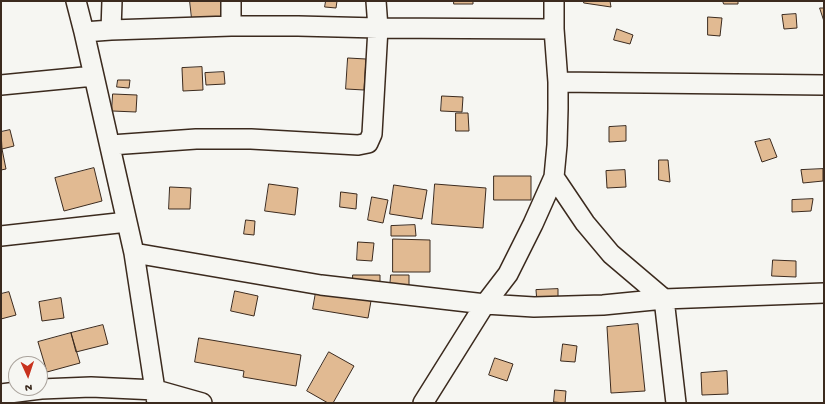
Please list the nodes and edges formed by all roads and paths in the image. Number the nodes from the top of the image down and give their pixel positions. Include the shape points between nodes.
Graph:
1 (76, 1) edge
2 (112, 1) edge
3 (232, 1) edge
4 (376, 1) edge
5 (554, 1) edge
6 (231, 26) junction
7 (378, 28) junction
8 (554, 29) junction
9 (111, 30) junction
10 (84, 32) junction
11 (94, 76) junction
12 (558, 82) junction
13 (1, 85) edge
14 (824, 85) edge
15 (111, 145) junction
16 (554, 177) junction
17 (127, 222) junction
18 (1, 236) edge
19 (134, 253) junction
20 (824, 293) edge
21 (664, 299) junction
22 (486, 304) junction
23 (1, 394) edge
24 (157, 396) edge
25 (202, 403) edge
26 (423, 403) edge
27 (676, 403) edge

1 - 10 street
2 - 9 street
3 - 6 street
4 - 7 street
5 - 8 street
6 - 7 street
6 - 9 street
7 - 8 street
7 - 15 street via 372,134 368,143 358,145 196,138
8 - 12 street
9 - 10 street
10 - 11 street
11 - 13 street
11 - 15 street
12 - 14 street
12 - 16 street
15 - 17 street
16 - 21 street via 585,223 611,254
16 - 22 street via 508,274
17 - 18 street
17 - 19 street
19 - 22 street via 321,285
19 - 24 street
20 - 21 street
21 - 22 street via 603,305 534,307
21 - 27 street
22 - 26 street
23 - 24 street via 41,388 91,386
24 - 25 street

